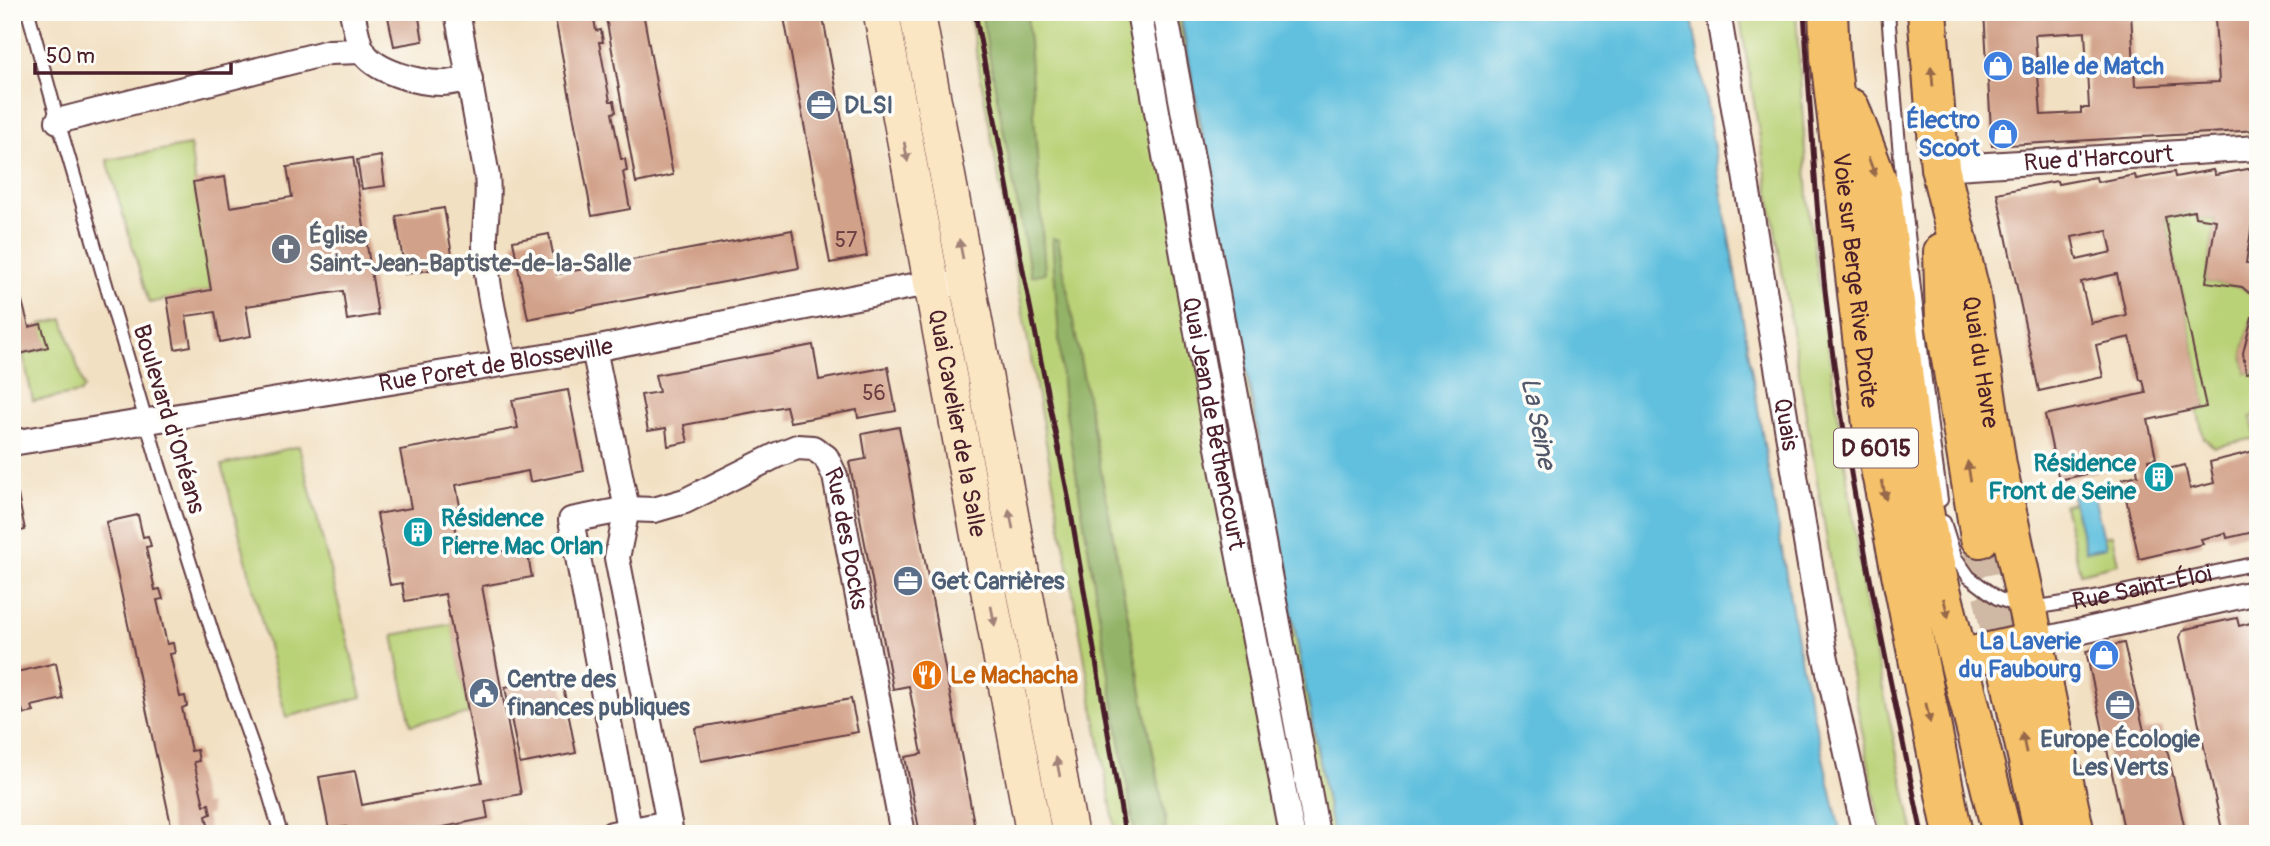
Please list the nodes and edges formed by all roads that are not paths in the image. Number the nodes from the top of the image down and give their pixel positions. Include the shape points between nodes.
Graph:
1 (28, 12) edge
2 (352, 12) edge
3 (457, 12) edge
4 (881, 12) edge
5 (917, 12) edge
6 (1139, 12) edge
7 (1165, 12) edge
8 (1718, 12) edge
9 (1828, 12) edge
10 (1888, 12) edge
11 (1927, 12) edge
12 (363, 51) junction
13 (1830, 57) junction
14 (470, 79) junction
15 (58, 121) junction
16 (2258, 148) edge
17 (1940, 168) junction
18 (931, 283) junction
19 (971, 304) junction
20 (594, 349) junction
21 (505, 363) junction
22 (147, 421) junction
23 (12, 443) edge
24 (627, 509) junction
25 (1980, 538) tunnel mouth
26 (2258, 563) edge
27 (2258, 592) edge
28 (2029, 626) junction
29 (1959, 659) junction
30 (2009, 673) tunnel mouth
31 (670, 828) edge
32 (624, 833) edge
33 (281, 834) edge
34 (902, 834) edge
35 (1034, 834) edge
36 (1070, 834) edge
37 (1292, 834) edge
38 (1317, 834) edge
39 (1865, 834) edge
40 (1953, 834) edge
41 (2002, 834) edge
42 (2044, 834) edge
43 (2075, 834) edge

1 - 15 lane, Boulevard d'Orléans
2 - 12 street
3 - 14 street
4 -> 18 main road, Quai Cavelier de la Salle
19 -> 5 main road, Quai Cavelier de la Salle
6 - 37 street, Quai Jean de Béthencourt
7 - 38 street, Quai Jean de Béthencourt
8 - 39 street, Quais via 1824,650
9 - 13 main road, Voie sur Berge Rive Droite / D 6015
10 - 28 lane via 1920,354 1946,531 1955,557 1969,577
17 -> 11 main road, Quai du Havre
12 - 14 street via 394,73 426,82
12 - 15 street via 329,52
13 -> 29 main road, D 6015 via 1882,193 1917,469 1930,545
13 -> 40 main road, Voie sur Berge Rive Droite / D 6015 via 1873,433
14 - 21 street via 488,185 486,268
15 - 22 lane, Boulevard d'Orléans
16 - 17 street, Rue d'Harcourt
25 -> 17 main road via 1945,321
17 - 28 main road, Quai du Havre via 1970,292 1997,465
18 - 19 street via 957,288
18 - 20 street, Rue Poret de Blosseville
18 -> 35 main road, Quai Cavelier de la Salle
36 -> 19 main road, Quai Cavelier de la Salle
20 - 21 street, Rue Poret de Blosseville
20 - 24 street
21 - 22 street, Rue Poret de Blosseville
22 - 23 street, Rue Poret de Blosseville
22 - 33 lane, Boulevard d'Orléans
24 - 31 street via 617,558
24 - 32 street, Rue des Docks via 571,520
24 - 34 street, Rue des Docks via 653,510 685,501 797,447 813,448 826,457 835,475
26 - 28 lane, Rue Saint-Éloi via 2082,601
27 - 28 street, Rue Saint-Éloi
28 - 29 main road
28 - 43 main road, Quai du Havre
29 - 41 main road, D 6015
42 -> 30 main road
31 - 32 street

